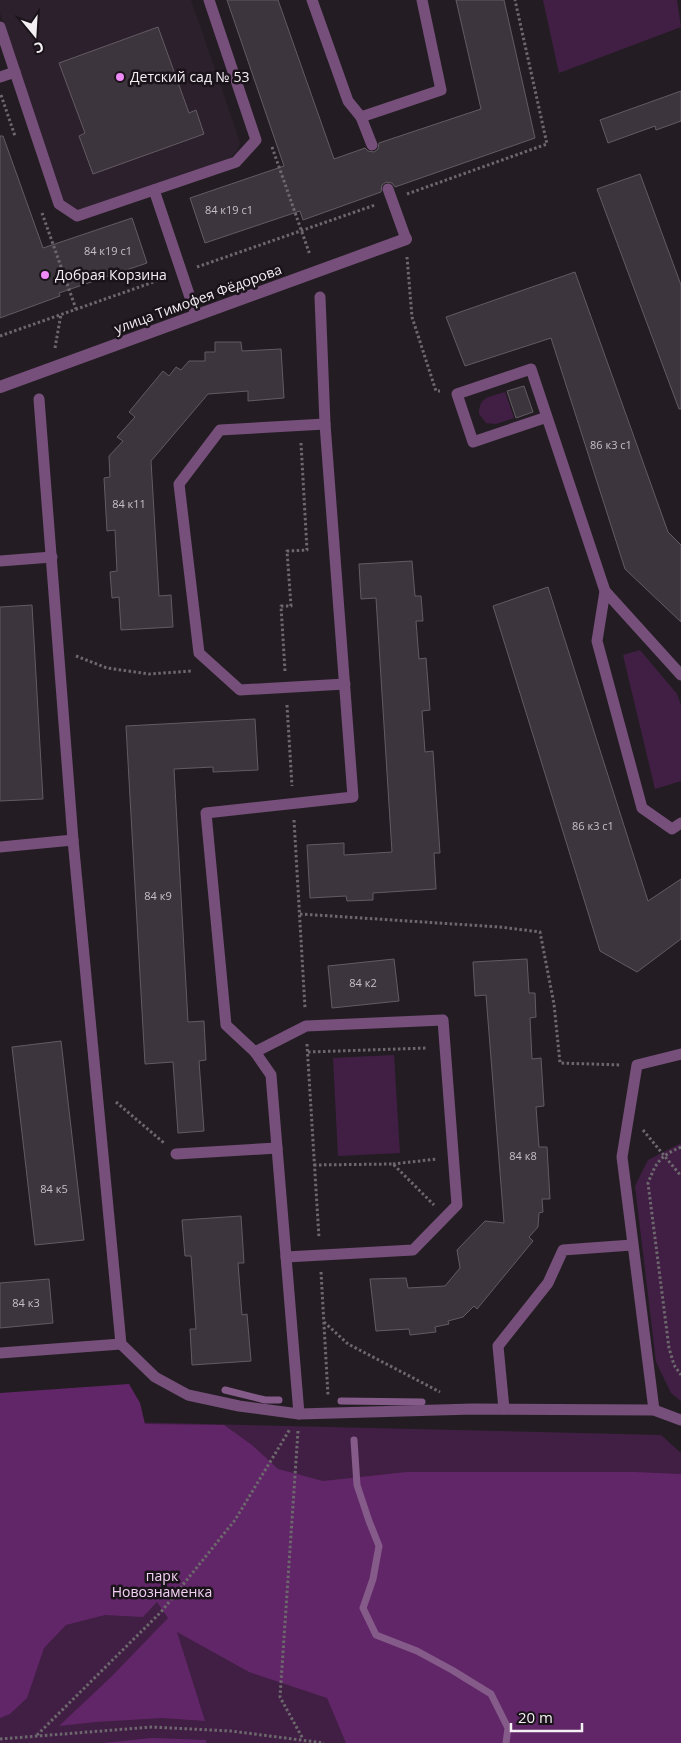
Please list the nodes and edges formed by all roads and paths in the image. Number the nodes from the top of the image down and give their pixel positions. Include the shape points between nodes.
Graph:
1 (211, 0) edge
2 (312, 0) edge
3 (422, 0) edge
4 (515, 0) edge
5 (0, 27) edge
6 (15, 72) junction
7 (0, 78) edge
8 (361, 117) junction
9 (372, 146) dead end
10 (388, 189) dead end
11 (154, 190) junction
12 (401, 196) dead end
13 (406, 239) junction
14 (320, 298) dead end
15 (60, 314) dead end
16 (196, 315) junction
17 (53, 356) dead end
18 (0, 387) edge
19 (457, 394) junction
20 (39, 399) dead end
21 (547, 417) junction
22 (325, 424) junction
23 (300, 425) junction
24 (52, 557) junction
25 (0, 561) edge
26 (605, 591) junction
27 (59, 650) junction
28 (216, 668) junction
29 (681, 675) edge
30 (345, 684) junction
31 (286, 688) junction
32 (291, 775) dead end
33 (293, 803) junction
34 (681, 823) edge
35 (73, 840) junction
36 (0, 846) edge
37 (300, 914) junction
38 (306, 1026) junction
39 (445, 1047) junction
40 (255, 1052) junction
41 (308, 1052) junction
42 (681, 1054) edge
43 (637, 1065) junction
44 (96, 1085) junction
45 (629, 1113) junction
46 (681, 1147) edge
47 (276, 1148) junction
48 (176, 1154) joint
49 (663, 1155) junction
50 (454, 1158) junction
51 (393, 1164) junction
52 (314, 1165) junction
53 (681, 1176) edge
54 (446, 1216) junction
55 (632, 1245) junction
56 (320, 1255) junction
57 (286, 1257) junction
58 (324, 1322) junction
59 (121, 1344) junction
60 (0, 1353) edge
61 (681, 1375) edge
62 (473, 1410) junction
63 (504, 1410) junction
64 (654, 1410) junction
65 (329, 1413) junction
66 (300, 1414) junction
67 (681, 1420) edge
68 (37, 1736) junction
69 (0, 1739) edge
70 (302, 1739) junction
71 (324, 1743) edge

1 - 11 lane via 256,140 236,162
2 - 8 lane via 348,101
3 - 8 lane via 441,90
4 - 12 path via 547,144
5 - 6 lane
6 - 7 lane
6 - 11 lane via 60,204 77,216
8 - 9 lane
10 - 13 lane
11 - 16 lane
13 - 16 street, улица Тимофея Фёдорова
13 - 19 path via 412,317 436,391
14 - 22 lane
15 - 17 path
16 - 18 street, улица Тимофея Фёдорова
19 - 21 lane via 473,442
19 - 21 lane via 531,369
20 - 24 lane
21 - 26 lane
22 - 23 lane
22 - 30 lane
23 - 28 lane via 220,430 179,484 199,653
23 - 31 path via 308,550 288,551 291,606 281,606
24 - 25 lane
24 - 27 lane
26 - 29 lane
26 - 34 lane via 597,641 642,808 672,829
27 - 28 path via 107,668 149,674
27 - 35 lane
28 - 31 lane via 240,690
30 - 31 lane
30 - 33 lane via 353,797
31 - 32 path
33 - 37 path
33 - 40 lane via 206,812 226,1025
35 - 36 lane
35 - 44 lane
37 - 38 path
37 - 43 path via 540,932 554,1004 560,1063
38 - 39 lane via 443,1020
38 - 40 lane
38 - 41 path
39 - 41 path
39 - 50 lane
40 - 47 lane via 271,1075
41 - 52 path
42 - 43 lane
43 - 45 lane
44 - 48 path
44 - 59 lane
45 - 49 path
45 - 55 lane via 622,1157
46 - 49 path
47 - 48 lane
47 - 57 lane
49 - 53 path
49 - 61 path via 648,1183 669,1348
50 - 51 path
50 - 54 lane via 457,1205
51 - 52 path
51 - 54 path
52 - 56 path
54 - 56 lane via 413,1250
55 - 63 lane via 563,1250 548,1283 498,1346
55 - 64 lane
56 - 57 lane
56 - 58 path
57 - 66 lane
58 - 62 path via 348,1344
58 - 65 path
59 - 60 lane
59 - 66 lane via 155,1377 188,1395
62 - 63 lane
62 - 65 lane
63 - 64 lane
64 - 67 lane
65 - 66 lane
66 - 68 path via 236,1520 161,1612
66 - 70 path via 280,1696
68 - 69 path
68 - 70 path via 152,1728 230,1731
70 - 71 path

